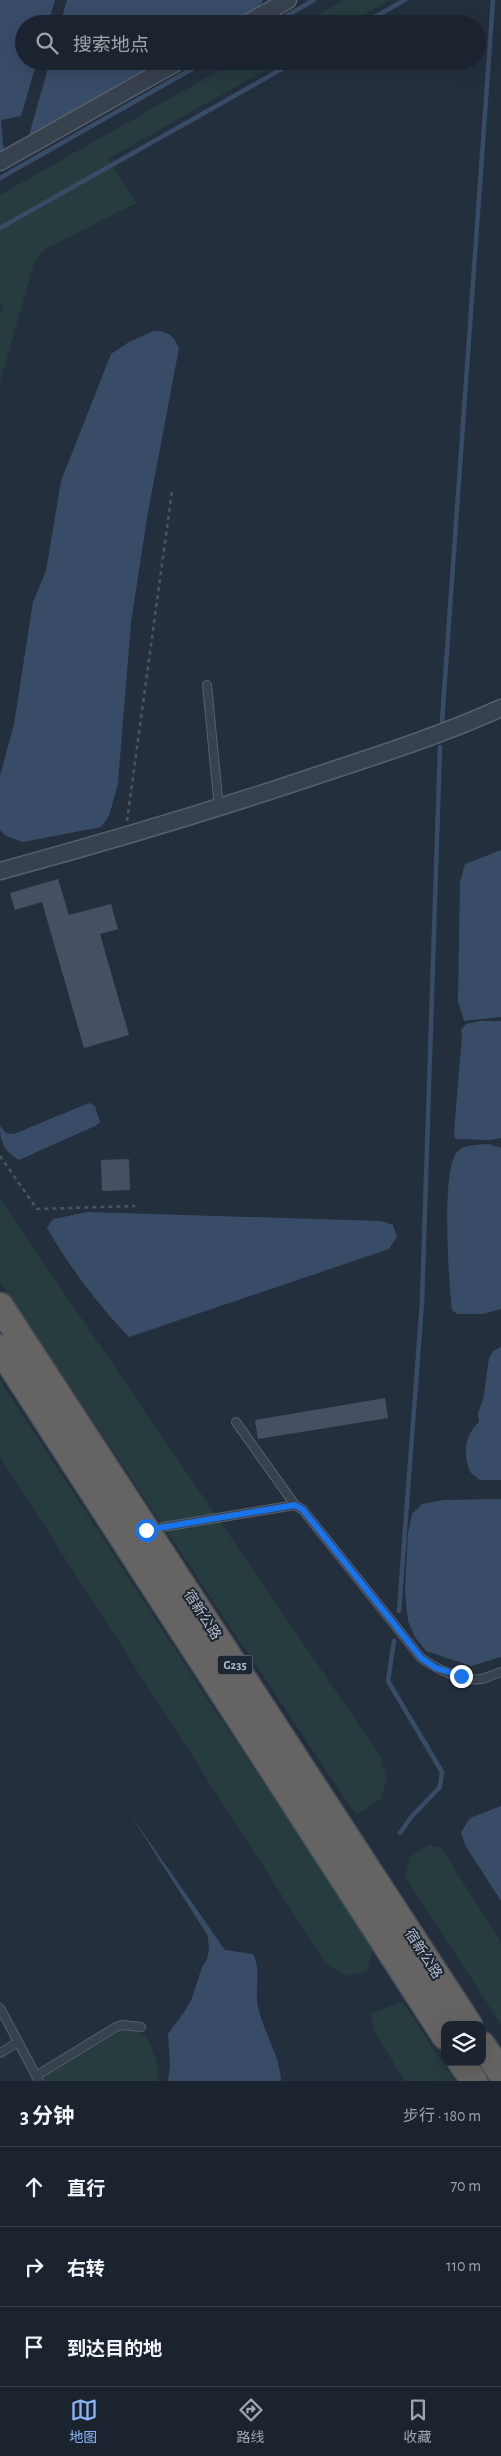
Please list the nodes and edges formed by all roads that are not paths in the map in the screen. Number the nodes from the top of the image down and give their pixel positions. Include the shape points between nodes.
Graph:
1 (288, 0) edge
2 (262, 15) edge
3 (163, 70) edge
4 (0, 162) edge
5 (207, 685) dead end
6 (501, 708) edge
7 (219, 808) junction
8 (0, 871) edge
9 (0, 1306) edge
10 (0, 1348) edge
11 (236, 1422) dead end
12 (295, 1505) junction
13 (146, 1530) junction
14 (501, 1672) edge
15 (0, 2008) edge
16 (466, 2021) edge
17 (141, 2027) dead end
18 (441, 2030) edge
19 (18, 2042) junction
20 (486, 2051) edge
21 (0, 2053) edge
22 (465, 2066) edge
23 (501, 2073) edge
24 (37, 2079) edge
25 (474, 2081) edge

1 - 2 street
3 - 4 street
5 - 7 lane
6 - 7 street via 439,734
7 - 8 street
9 - 13 highway, 宿新公路 / G235
10 - 18 highway, 宿新公路
11 - 12 lane
12 - 13 lane
12 - 14 lane via 303,1510 421,1658 436,1668 461,1676 480,1679
13 - 16 highway, 宿新公路 / G235
15 - 19 lane
17 - 24 lane via 122,2025 116,2028
19 - 21 lane
19 - 24 lane
20 - 23 highway
22 - 25 highway

